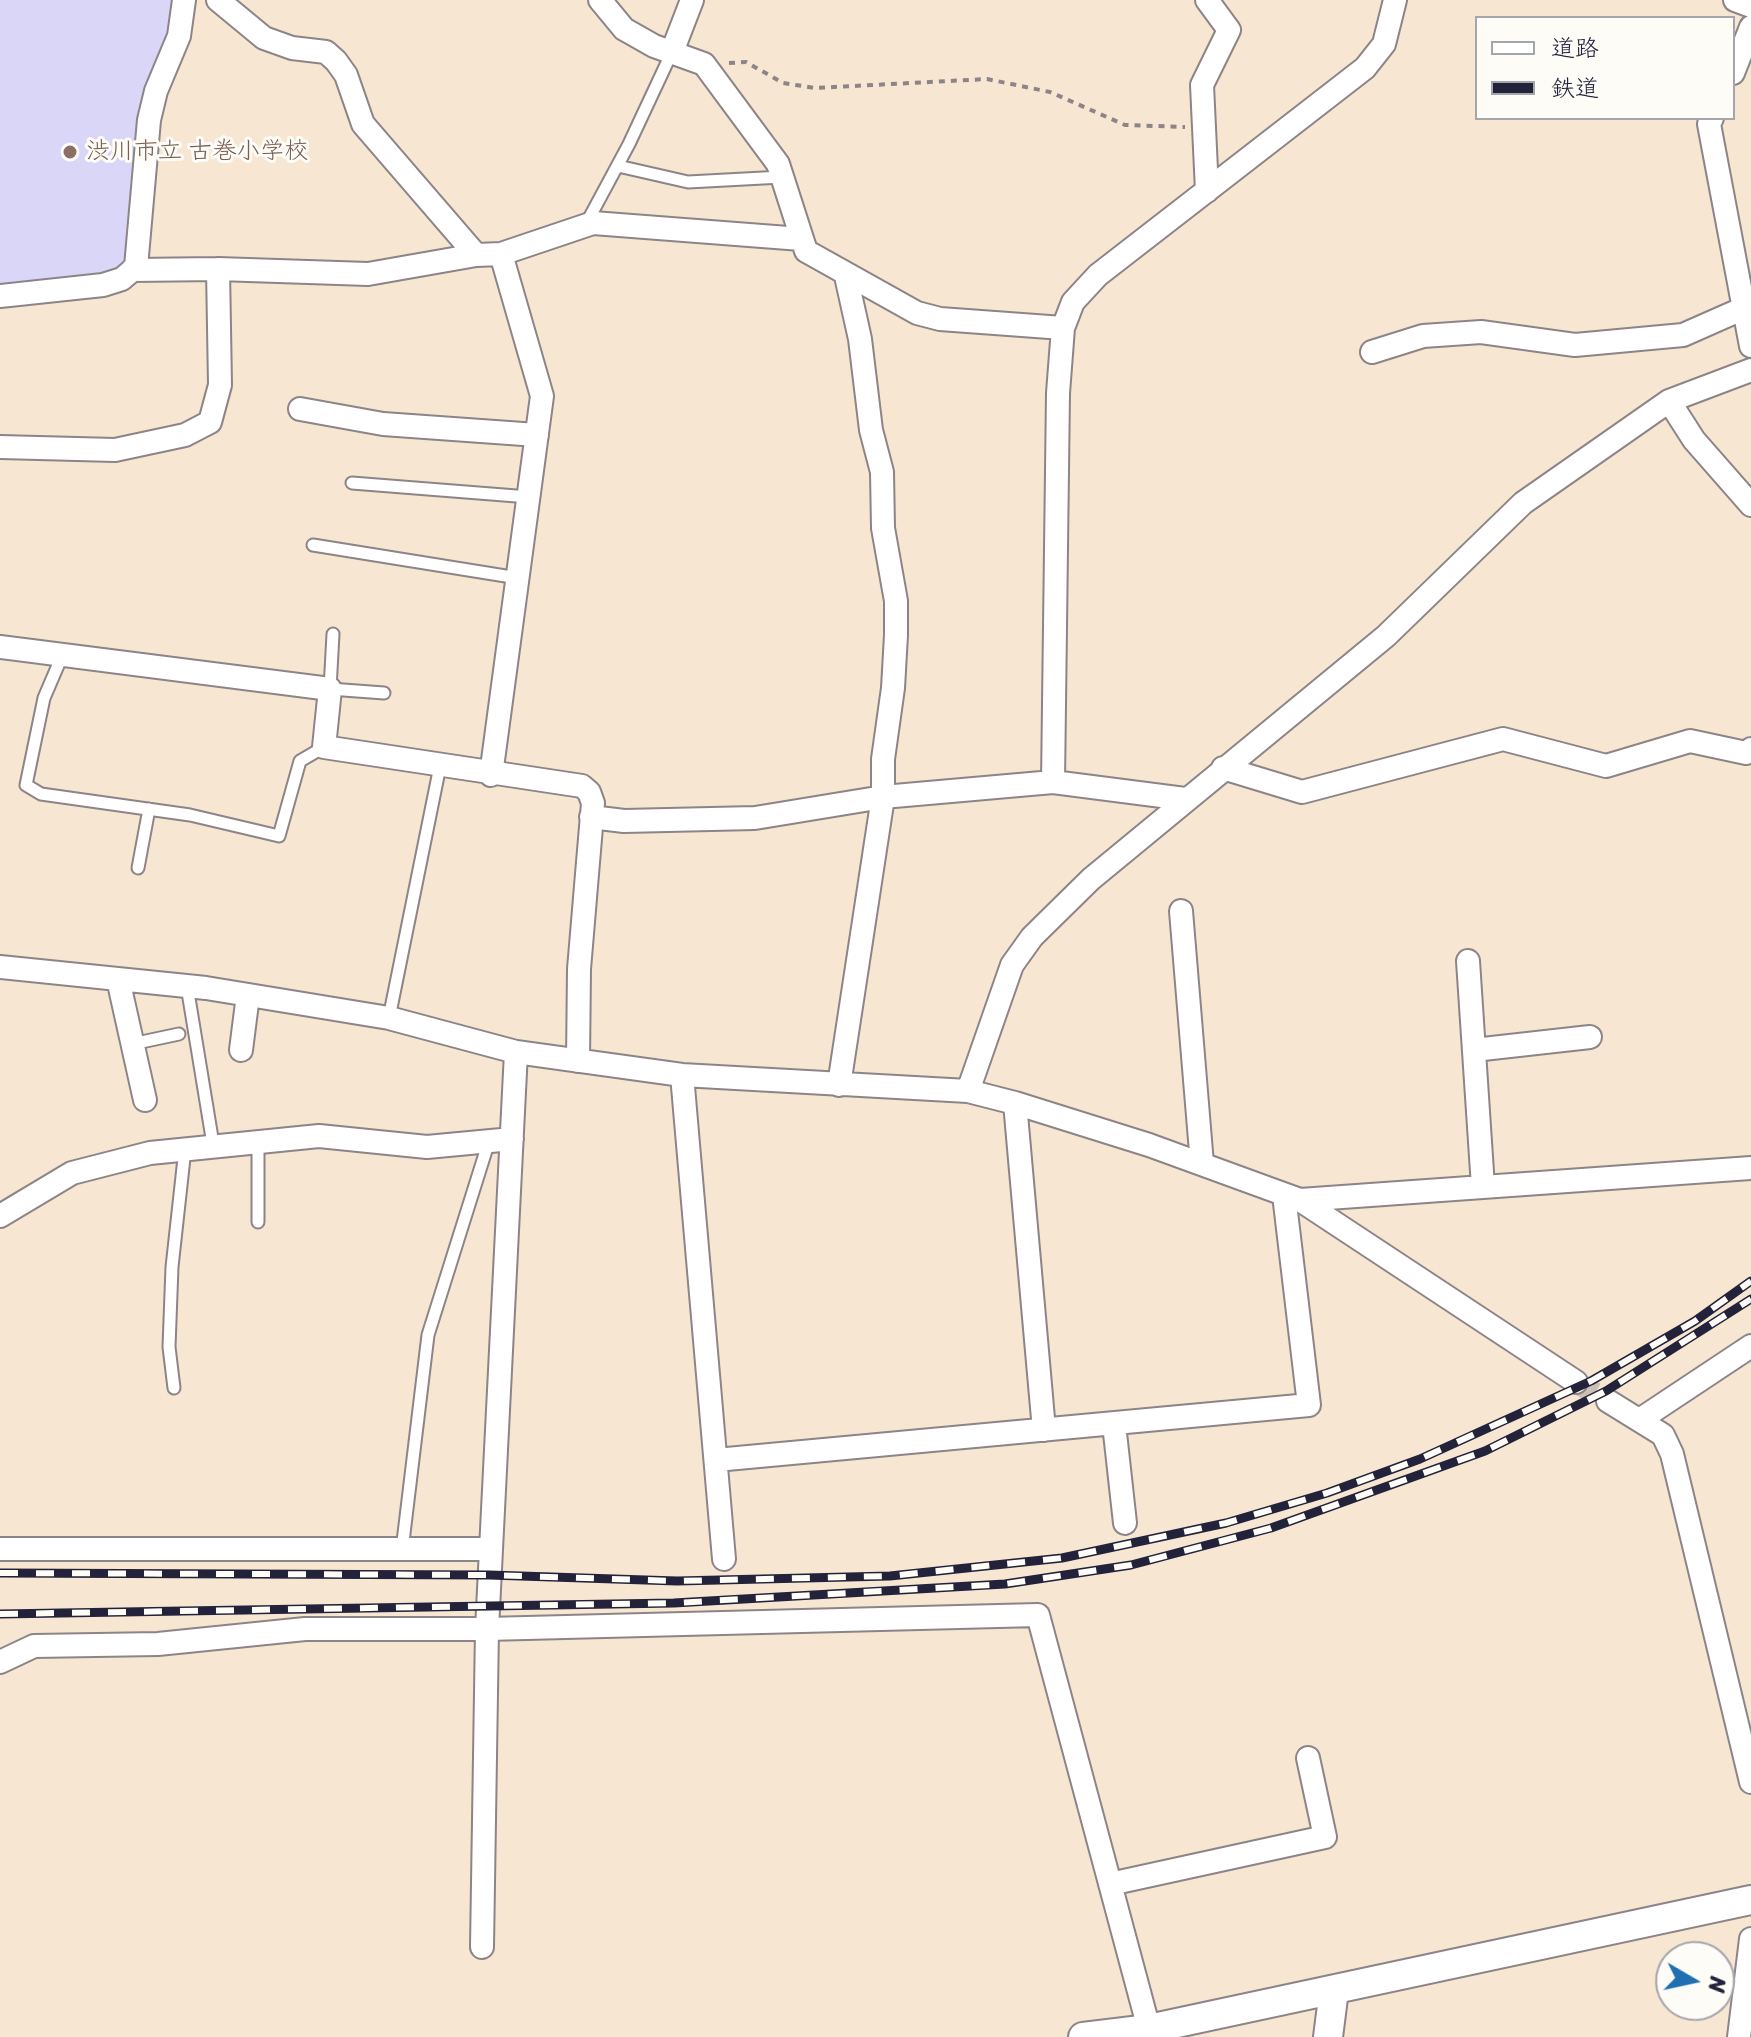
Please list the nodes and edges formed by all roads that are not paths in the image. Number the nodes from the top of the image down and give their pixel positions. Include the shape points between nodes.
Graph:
1 (184, 0) edge
2 (218, 0) edge
3 (600, 0) edge
4 (692, 0) edge
5 (1207, 0) edge
6 (1395, 0) edge
7 (1735, 0) edge
8 (1751, 6) edge
9 (1751, 27) edge
10 (672, 52) junction
11 (1735, 68) edge
12 (1711, 120) edge
13 (618, 166) junction
14 (782, 177) junction
15 (1207, 191) junction
16 (586, 225) junction
17 (801, 239) junction
18 (501, 254) junction
19 (476, 255) junction
20 (218, 269) junction
21 (132, 270) junction
22 (846, 276) junction
23 (0, 296) edge
24 (1748, 307) edge
25 (1063, 328) junction
26 (1751, 346) edge
27 (1372, 352) dead end
28 (1751, 370) edge
29 (1669, 401) junction
30 (300, 409) dead end
31 (537, 435) junction
32 (0, 447) edge
33 (352, 483) dead end
34 (530, 497) junction
35 (1751, 505) edge
36 (313, 545) dead end
37 (519, 578) junction
38 (333, 634) dead end
39 (0, 647) edge
40 (62, 656) junction
41 (330, 689) junction
42 (384, 693) dead end
43 (324, 747) junction
44 (1751, 749) edge
45 (440, 766) junction
46 (1223, 768) junction
47 (491, 775) junction
48 (1053, 782) junction
49 (883, 797) junction
50 (1185, 799) junction
51 (149, 809) junction
52 (591, 817) junction
53 (138, 868) dead end
54 (1181, 911) dead end
55 (1468, 961) dead end
56 (0, 967) edge
57 (118, 979) junction
58 (187, 986) junction
59 (248, 995) junction
60 (389, 1018) junction
61 (179, 1034) dead end
62 (1590, 1037) dead end
63 (132, 1044) junction
64 (241, 1050) dead end
65 (1474, 1050) junction
66 (516, 1052) junction
67 (578, 1061) junction
68 (682, 1075) junction
69 (839, 1085) junction
70 (968, 1091) junction
71 (145, 1100) dead end
72 (1015, 1103) junction
73 (512, 1139) junction
74 (258, 1141) junction
75 (489, 1141) junction
76 (213, 1144) junction
77 (185, 1148) junction
78 (1202, 1164) junction
79 (1751, 1168) edge
80 (1483, 1187) junction
81 (1292, 1197) junction
82 (0, 1216) edge
83 (258, 1222) dead end
84 (1751, 1346) edge
85 (1576, 1382) tunnel mouth
86 (174, 1388) dead end
87 (1608, 1401) tunnel mouth
88 (1641, 1419) junction
89 (1114, 1424) junction
90 (1044, 1430) junction
91 (716, 1460) junction
92 (1125, 1523) dead end
93 (0, 1549) edge
94 (490, 1549) junction
95 (401, 1552) junction
96 (724, 1559) dead end
97 (487, 1629) junction
98 (0, 1662) edge
99 (1308, 1758) dead end
100 (1751, 1782) edge
101 (1110, 1884) junction
102 (1751, 1900) edge
103 (1751, 1939) edge
104 (482, 1947) dead end
105 (1334, 1990) junction
106 (1149, 2029) junction
107 (1083, 2037) edge
108 (1328, 2037) edge
109 (1739, 2037) edge

1 - 21 street via 179,36 149,120 141,237
2 - 19 street via 264,38 326,52 336,61 363,124
3 - 10 street via 624,29
4 - 10 street
5 - 15 street via 1229,30 1202,85
6 - 15 street via 1377,56
7 - 8 street
9 - 11 street
10 - 13 lane
10 - 14 street via 704,64 778,164
12 - 24 street
13 - 14 lane via 688,182
13 - 16 lane
14 - 17 street
15 - 25 street via 1098,275 1073,302
16 - 17 street
16 - 18 street
17 - 22 street via 806,251
18 - 19 street
18 - 31 street via 542,396
19 - 20 street via 368,274
20 - 21 street
20 - 32 street via 220,385 210,422 185,435 115,450
21 - 23 street via 103,285
22 - 25 street via 917,313 940,319
22 - 49 street via 882,472 883,528 896,601
24 - 26 street
24 - 27 street via 1683,335 1575,345 1481,332 1423,336
25 - 48 street
28 - 29 street
29 - 35 street via 1694,440
29 - 46 street via 1523,503 1386,636
30 - 31 street via 383,424
31 - 34 street
33 - 34 lane
34 - 37 street
36 - 37 lane
37 - 47 street
38 - 41 lane
39 - 40 street
40 - 41 street
40 - 51 lane via 44,698 26,785 41,794
41 - 42 lane
41 - 43 street
43 - 45 street
43 - 51 lane via 300,761 279,836
44 - 46 street via 1746,753 1690,741 1606,766 1503,739 1302,792
45 - 47 street
45 - 60 lane
46 - 50 street
47 - 52 street via 582,786 589,792
48 - 49 street
48 - 50 street
49 - 52 street via 755,818
49 - 69 street
50 - 70 street via 1032,937 1012,965
51 - 53 lane
52 - 67 street
54 - 78 street
55 - 65 street
56 - 57 street
57 - 58 street
57 - 63 street
58 - 59 street
58 - 76 lane
59 - 60 street
59 - 64 street
60 - 66 street
61 - 63 lane
62 - 65 street
63 - 71 street
65 - 80 street
66 - 67 street
66 - 73 street
67 - 68 street
68 - 69 street
68 - 91 street
69 - 70 street
70 - 72 street
72 - 78 street
72 - 90 street
73 - 75 street
73 - 94 street
74 - 75 street via 319,1136 427,1147
74 - 76 street
74 - 83 lane
75 - 95 lane via 428,1335
76 - 77 street
77 - 82 street via 72,1173
77 - 86 lane via 172,1267 169,1347
78 - 81 street
79 - 80 street
80 - 81 street
81 - 85 street
81 - 89 street via 1309,1405
84 - 88 street
87 - 88 street
88 - 100 street via 1663,1435 1672,1454
89 - 90 street
89 - 92 street
90 - 91 street
91 - 96 street
93 - 95 street
94 - 95 street
94 - 97 street
97 - 98 street via 305,1629 158,1644 34,1646
97 - 101 street via 1038,1615
97 - 104 street
99 - 101 street via 1325,1837
101 - 106 street
102 - 105 street
103 - 109 street
105 - 106 street
105 - 108 street
106 - 107 street

